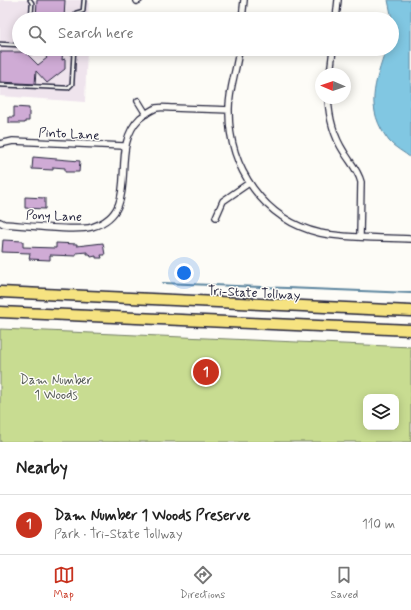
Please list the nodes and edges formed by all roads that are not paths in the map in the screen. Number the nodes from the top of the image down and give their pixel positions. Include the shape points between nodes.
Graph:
1 (30, 0) edge
2 (84, 0) edge
3 (244, 0) edge
4 (338, 0) edge
5 (31, 12) edge
6 (80, 12) edge
7 (243, 12) edge
8 (337, 12) edge
9 (0, 44) edge
10 (12, 45) edge
11 (74, 56) edge
12 (238, 56) edge
13 (332, 56) edge
14 (331, 68) edge
15 (0, 85) edge
16 (138, 101) dead end
17 (328, 104) edge
18 (229, 110) junction
19 (146, 114) junction
20 (0, 144) edge
21 (124, 146) junction
22 (249, 183) junction
23 (216, 217) dead end
24 (0, 222) edge
25 (360, 236) junction
26 (411, 239) edge
27 (0, 292) edge
28 (411, 311) edge
29 (0, 312) edge
30 (411, 330) edge

1 - 5 lane
2 - 6 lane via 83,11
3 - 7 street
4 - 8 street
9 - 10 lane
11 - 15 lane via 72,84 68,88
12 - 18 street
13 - 14 street
16 - 19 street
17 - 25 street via 330,123 334,133 362,182
18 - 19 street, Pony Lane via 156,108
18 - 22 street via 234,151
19 - 21 street, Pony Lane via 133,125
20 - 21 street, Pinto Lane via 14,141
21 - 24 street, Pony Lane via 123,195 115,211 104,222 91,228 76,228
22 - 23 street via 223,201
22 - 25 street via 268,205 293,223 320,233
25 - 26 street
27 - 28 highway, Tri-State Tollway
29 - 30 highway

